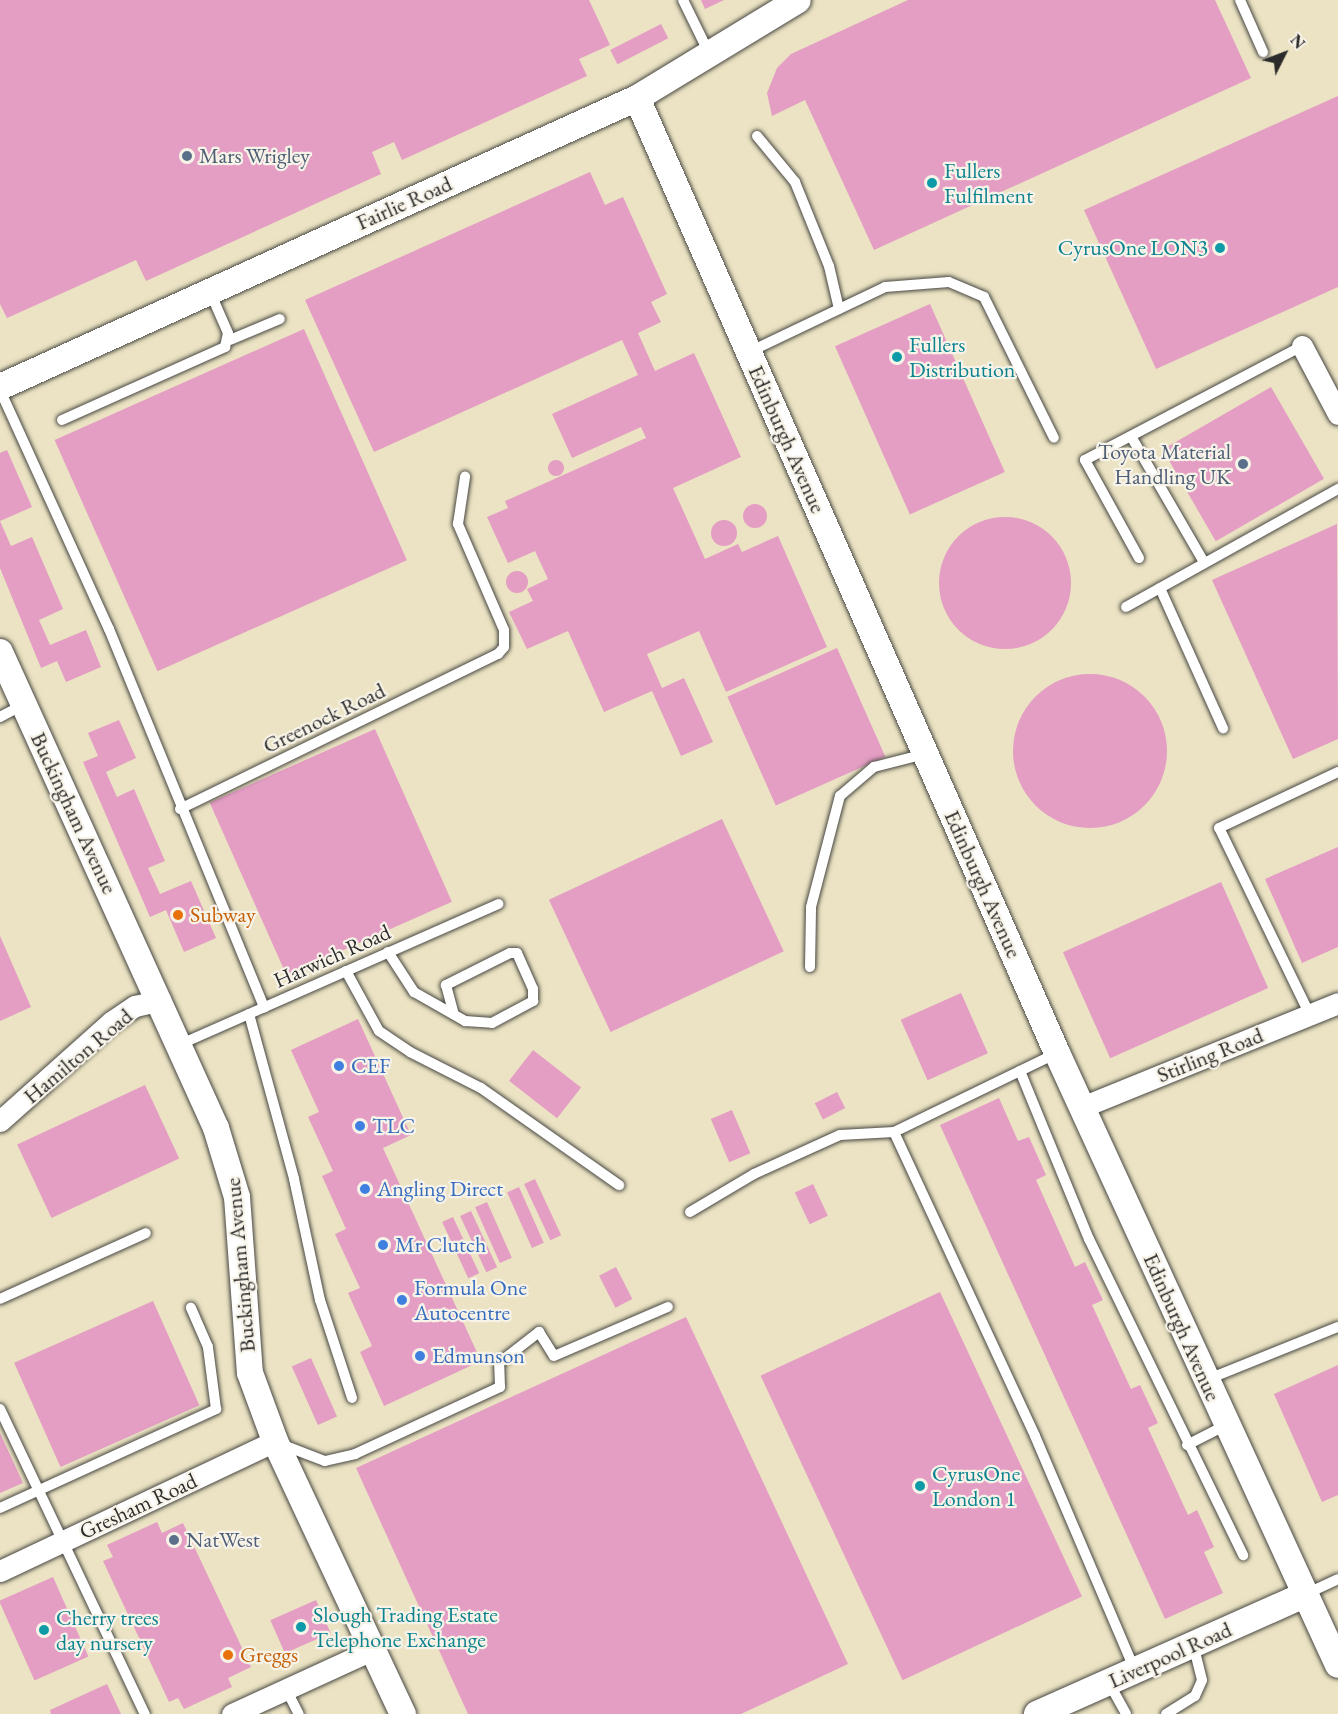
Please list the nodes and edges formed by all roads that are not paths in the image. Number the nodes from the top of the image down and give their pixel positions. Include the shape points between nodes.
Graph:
1 (683, 0) edge
2 (798, 0) edge
3 (1240, 0) edge
4 (1263, 52) dead end
5 (710, 56) junction
6 (637, 98) junction
7 (757, 136) dead end
8 (210, 291) junction
9 (839, 309) junction
10 (280, 319) dead end
11 (230, 340) junction
12 (1302, 346) joint
13 (748, 352) junction
14 (0, 388) edge
15 (1338, 414) edge
16 (62, 420) dead end
17 (1054, 438) dead end
18 (1132, 438) junction
19 (465, 477) dead end
20 (1338, 489) edge
21 (1139, 558) dead end
22 (1204, 562) junction
23 (1160, 588) junction
24 (1126, 607) dead end
25 (0, 652) edge
26 (23, 705) junction
27 (0, 717) edge
28 (1223, 728) dead end
29 (925, 754) junction
30 (1338, 772) edge
31 (180, 809) junction
32 (499, 904) dead end
33 (388, 952) junction
34 (810, 967) dead end
35 (346, 971) junction
36 (160, 1000) junction
37 (1338, 1003) edge
38 (264, 1007) junction
39 (249, 1014) junction
40 (454, 1014) junction
41 (1310, 1015) junction
42 (181, 1044) junction
43 (1057, 1053) junction
44 (1020, 1071) junction
45 (1082, 1107) junction
46 (0, 1121) edge
47 (894, 1132) junction
48 (619, 1185) dead end
49 (690, 1212) dead end
50 (146, 1233) dead end
51 (0, 1299) edge
52 (668, 1307) dead end
53 (191, 1308) dead end
54 (1338, 1327) edge
55 (1206, 1380) junction
56 (352, 1398) dead end
57 (0, 1409) edge
58 (1226, 1425) junction
59 (275, 1441) junction
60 (1187, 1445) junction
61 (38, 1491) junction
62 (0, 1508) edge
63 (62, 1542) junction
64 (1243, 1555) dead end
65 (0, 1571) edge
66 (1338, 1579) edge
67 (1304, 1595) junction
68 (1193, 1645) junction
69 (374, 1649) junction
70 (1338, 1665) edge
71 (1135, 1671) junction
72 (1108, 1682) junction
73 (286, 1689) junction
74 (145, 1714) edge
75 (232, 1714) edge
76 (298, 1714) edge
77 (403, 1714) edge
78 (1037, 1714) edge
79 (1126, 1714) edge
80 (1166, 1714) edge

1 - 5 lane
2 - 5 street, Fairlie Road
3 - 4 lane
5 - 6 street, Fairlie Road
6 - 8 street, Fairlie Road
6 - 13 street, Edinburgh Avenue
7 - 9 lane via 795,182 829,266
8 - 11 lane
8 - 14 street, Fairlie Road
9 - 13 lane
9 - 17 lane via 885,287 949,282 984,297
10 - 11 lane
11 - 16 lane via 225,347
12 - 15 street
12 - 18 lane
13 - 29 street, Edinburgh Avenue
14 - 31 lane via 110,629
18 - 21 lane via 1085,460
18 - 22 lane
19 - 31 lane, Greenock Road via 458,512 460,534 504,630 504,647 485,663
20 - 22 lane
22 - 23 lane
23 - 24 lane
23 - 28 lane
25 - 26 street, Buckingham Avenue
26 - 27 lane
26 - 36 street, Buckingham Avenue
29 - 34 lane via 874,767 840,796 811,907
29 - 43 street, Edinburgh Avenue
30 - 41 lane via 1219,828
31 - 38 lane
32 - 33 lane, Harwich Road
33 - 35 lane, Harwich Road
33 - 40 lane via 414,992
35 - 38 lane, Harwich Road
35 - 48 lane via 379,1031 410,1052 474,1083
36 - 42 street, Buckingham Avenue
36 - 46 street, Hamilton Road via 135,1006 111,1022
37 - 41 street, Stirling Road
38 - 39 lane, Harwich Road
39 - 42 lane, Harwich Road
39 - 56 lane via 294,1179 320,1300
40 - 40 lane via 465,1020 492,1023 533,1001 533,989 517,953 446,985
41 - 45 street, Stirling Road
42 - 59 street, Buckingham Avenue via 223,1145 237,1197 250,1373
43 - 44 lane
43 - 45 street, Edinburgh Avenue
44 - 47 lane
44 - 60 lane via 1089,1239
45 - 55 street, Edinburgh Avenue
47 - 49 lane via 840,1135 754,1174
47 - 71 lane via 1035,1436
50 - 51 lane
52 - 59 lane via 554,1356 540,1332 499,1364 500,1387 355,1454 325,1461 299,1454
53 - 61 lane via 208,1347 216,1409
54 - 55 lane
55 - 58 street, Edinburgh Avenue
57 - 61 lane
58 - 60 lane
58 - 67 street, Edinburgh Avenue
59 - 63 street, Gresham Road
59 - 69 street, Buckingham Avenue
60 - 64 lane
61 - 62 lane
61 - 63 lane
63 - 65 street, Gresham Road
63 - 74 lane
66 - 67 lane
67 - 68 street, Liverpool Road
67 - 70 street, Edinburgh Avenue
68 - 71 street, Liverpool Road
68 - 80 lane via 1202,1680 1195,1696
69 - 73 street
69 - 77 street, Buckingham Avenue
71 - 72 street, Liverpool Road
72 - 78 street, Liverpool Road
72 - 79 lane
73 - 75 street
73 - 76 lane

